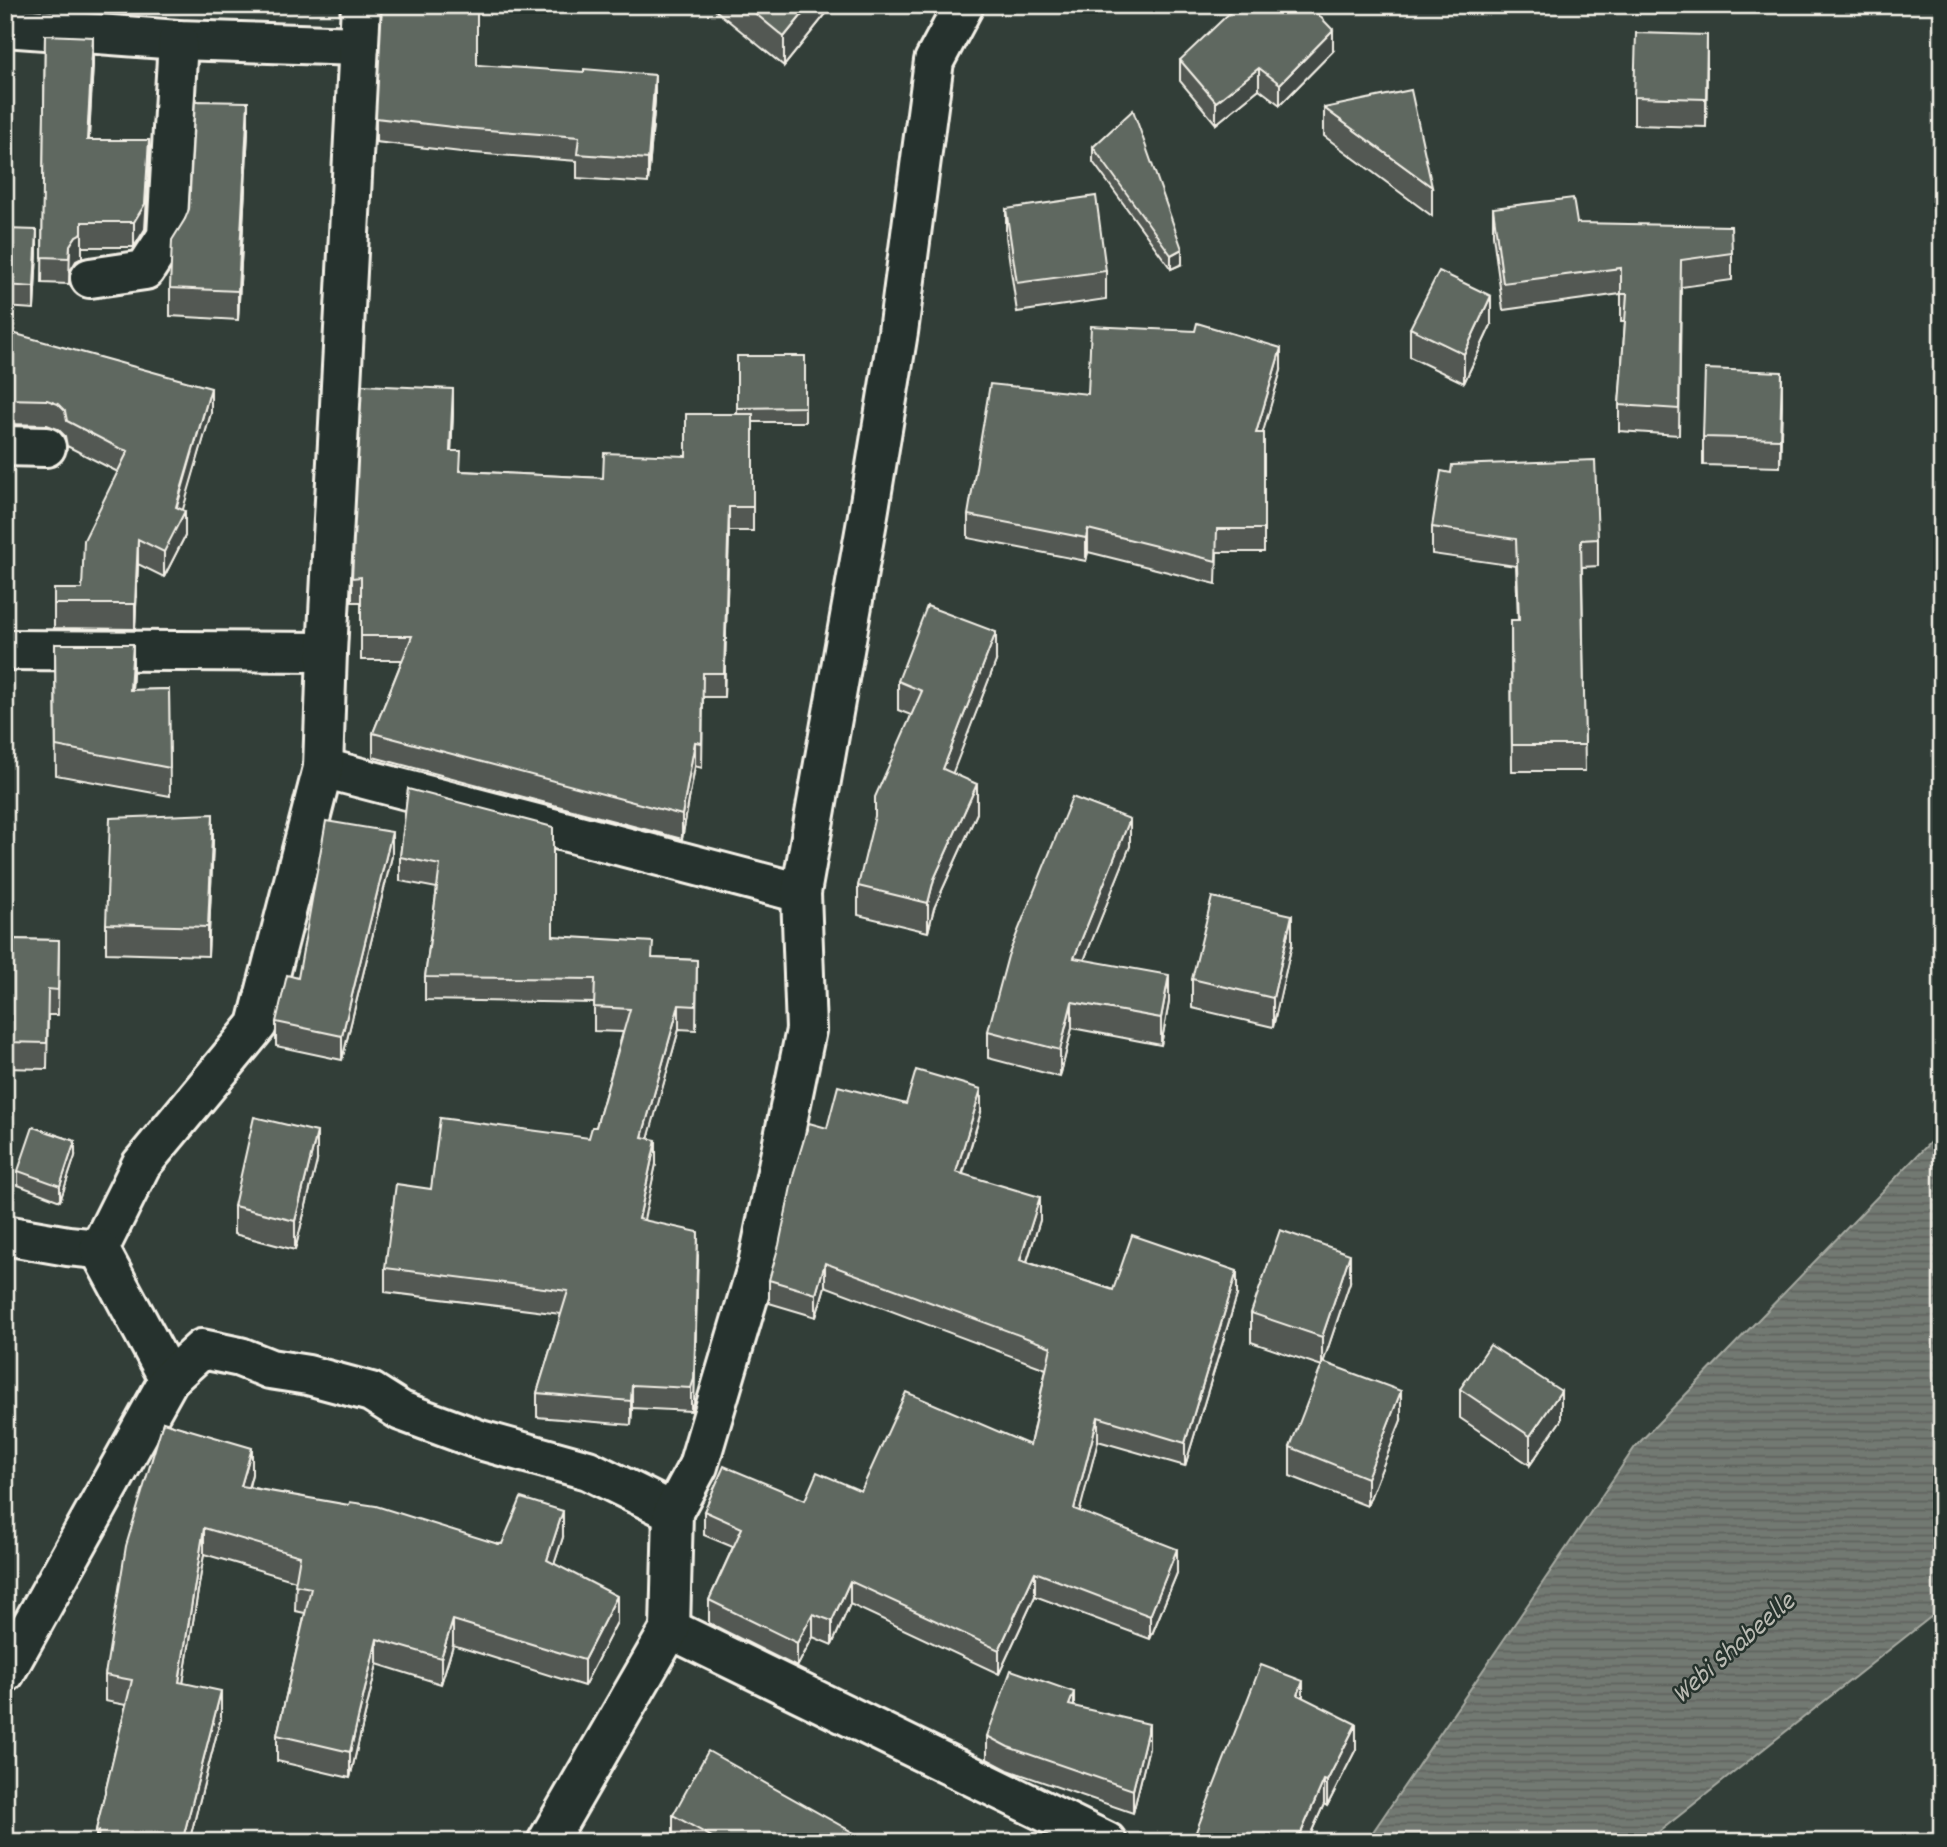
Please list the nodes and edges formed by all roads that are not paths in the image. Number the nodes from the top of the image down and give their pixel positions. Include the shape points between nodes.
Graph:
1 (361, 5) edge
2 (964, 5) edge
3 (5, 27) edge
4 (178, 40) junction
5 (359, 46) junction
6 (90, 278) dead end
7 (5, 446) edge
8 (46, 447) dead end
9 (5, 650) edge
10 (327, 652) junction
11 (323, 768) junction
12 (801, 893) junction
13 (5, 1235) edge
14 (99, 1249) junction
15 (169, 1379) junction
16 (673, 1512) junction
17 (670, 1629) junction
18 (5, 1673) edge
19 (547, 1842) edge
20 (1107, 1842) edge

1 - 5 street
2 - 12 street via 934,61 898,331
3 - 4 street
4 - 5 street
4 - 6 street via 167,236 145,270
5 - 10 street
7 - 8 street
9 - 10 street
10 - 11 street
11 - 12 street
11 - 14 street via 257,1025 141,1165
12 - 16 street via 806,1030 758,1264 698,1465
13 - 14 street
14 - 15 street
15 - 16 street via 202,1349 240,1357 270,1369 371,1392 401,1411 480,1440 588,1470
15 - 18 street
16 - 17 street
17 - 19 street
17 - 20 street

